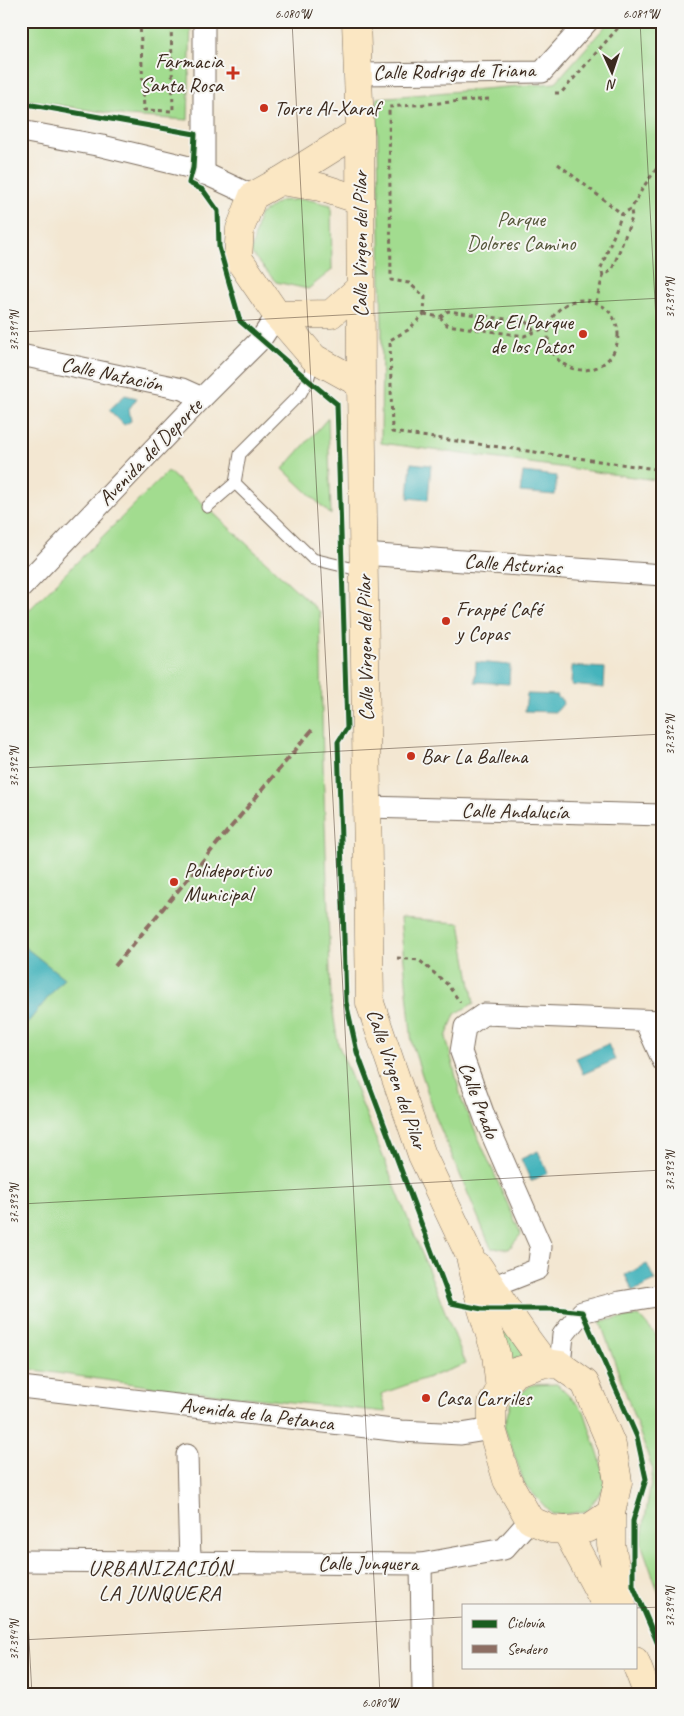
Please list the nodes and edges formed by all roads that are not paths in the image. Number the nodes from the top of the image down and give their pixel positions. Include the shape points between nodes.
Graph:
1 (204, 21) edge
2 (356, 21) edge
3 (588, 21) edge
4 (358, 74) junction
5 (21, 131) edge
6 (360, 131) junction
7 (204, 174) junction
8 (280, 181) junction
9 (253, 196) junction
10 (360, 200) junction
11 (360, 288) junction
12 (277, 315) junction
13 (21, 354) edge
14 (314, 358) junction
15 (361, 384) junction
16 (202, 398) junction
17 (235, 483) junction
18 (207, 507) dead end
19 (363, 563) junction
20 (663, 575) edge
21 (21, 588) edge
22 (367, 807) junction
23 (663, 815) edge
24 (654, 1021) edge
25 (663, 1061) edge
26 (470, 1256) junction
27 (492, 1287) junction
28 (663, 1295) edge
29 (553, 1364) junction
30 (21, 1387) edge
31 (500, 1390) junction
32 (492, 1429) junction
33 (187, 1455) dead end
34 (610, 1513) junction
35 (530, 1520) junction
36 (566, 1530) junction
37 (21, 1560) edge
38 (190, 1562) junction
39 (421, 1564) junction
40 (605, 1604) edge
41 (622, 1604) edge
42 (636, 1664) edge
43 (423, 1695) edge
44 (648, 1695) edge

1 - 7 street
2 - 4 main road, Calle Virgen del Pilar
3 - 4 street, Calle Rodrigo de Triana via 542,72
4 - 6 main road, Calle Virgen del Pilar
5 - 7 street via 180,164
6 - 8 main road
6 - 10 main road, Calle Virgen del Pilar
7 - 9 street
8 - 9 main road
8 - 10 main road via 320,187
9 - 12 main road via 240,229 238,258
10 - 11 main road, Calle Virgen del Pilar
11 - 12 main road via 331,314
11 - 15 main road, Calle Virgen del Pilar
12 - 14 main road
12 - 16 street, Avenida del Deporte via 261,339
13 - 16 street, Calle Natación via 182,389
14 - 15 main road
14 - 17 lane via 301,393 240,454
15 - 19 main road, Calle Virgen del Pilar
16 - 21 street, Avenida del Deporte
17 - 18 lane
17 - 19 lane via 313,559
19 - 20 street, Calle Asturias
19 - 22 main road, Calle Virgen del Pilar
22 - 23 street, Calle Andalucía
22 - 26 main road, Calle Virgen del Pilar via 370,1003 422,1155
24 - 25 street
24 - 27 street, Calle Prado via 484,1014 465,1027 461,1052 486,1121 541,1247 538,1269
26 - 27 main road, Calle Virgen del Pilar
26 - 31 main road, Calle Virgen del Pilar via 496,1354
27 - 29 main road, Calle Virgen del Pilar via 525,1339
28 - 29 street via 582,1312 562,1335
29 - 31 main road via 515,1372
29 - 34 main road via 585,1383 612,1446 618,1482
30 - 32 street, Avenida de la Petanca via 401,1431 461,1434
31 - 32 main road via 492,1404
32 - 35 main road via 508,1480
33 - 38 street
34 - 36 main road via 589,1528
34 - 41 main road via 611,1544
35 - 36 main road via 552,1529
35 - 39 street, Calle Junquera via 504,1549
36 - 40 main road
37 - 38 street, Calle Junquera
38 - 39 street, Calle Junquera
39 - 43 street
42 - 44 main road

